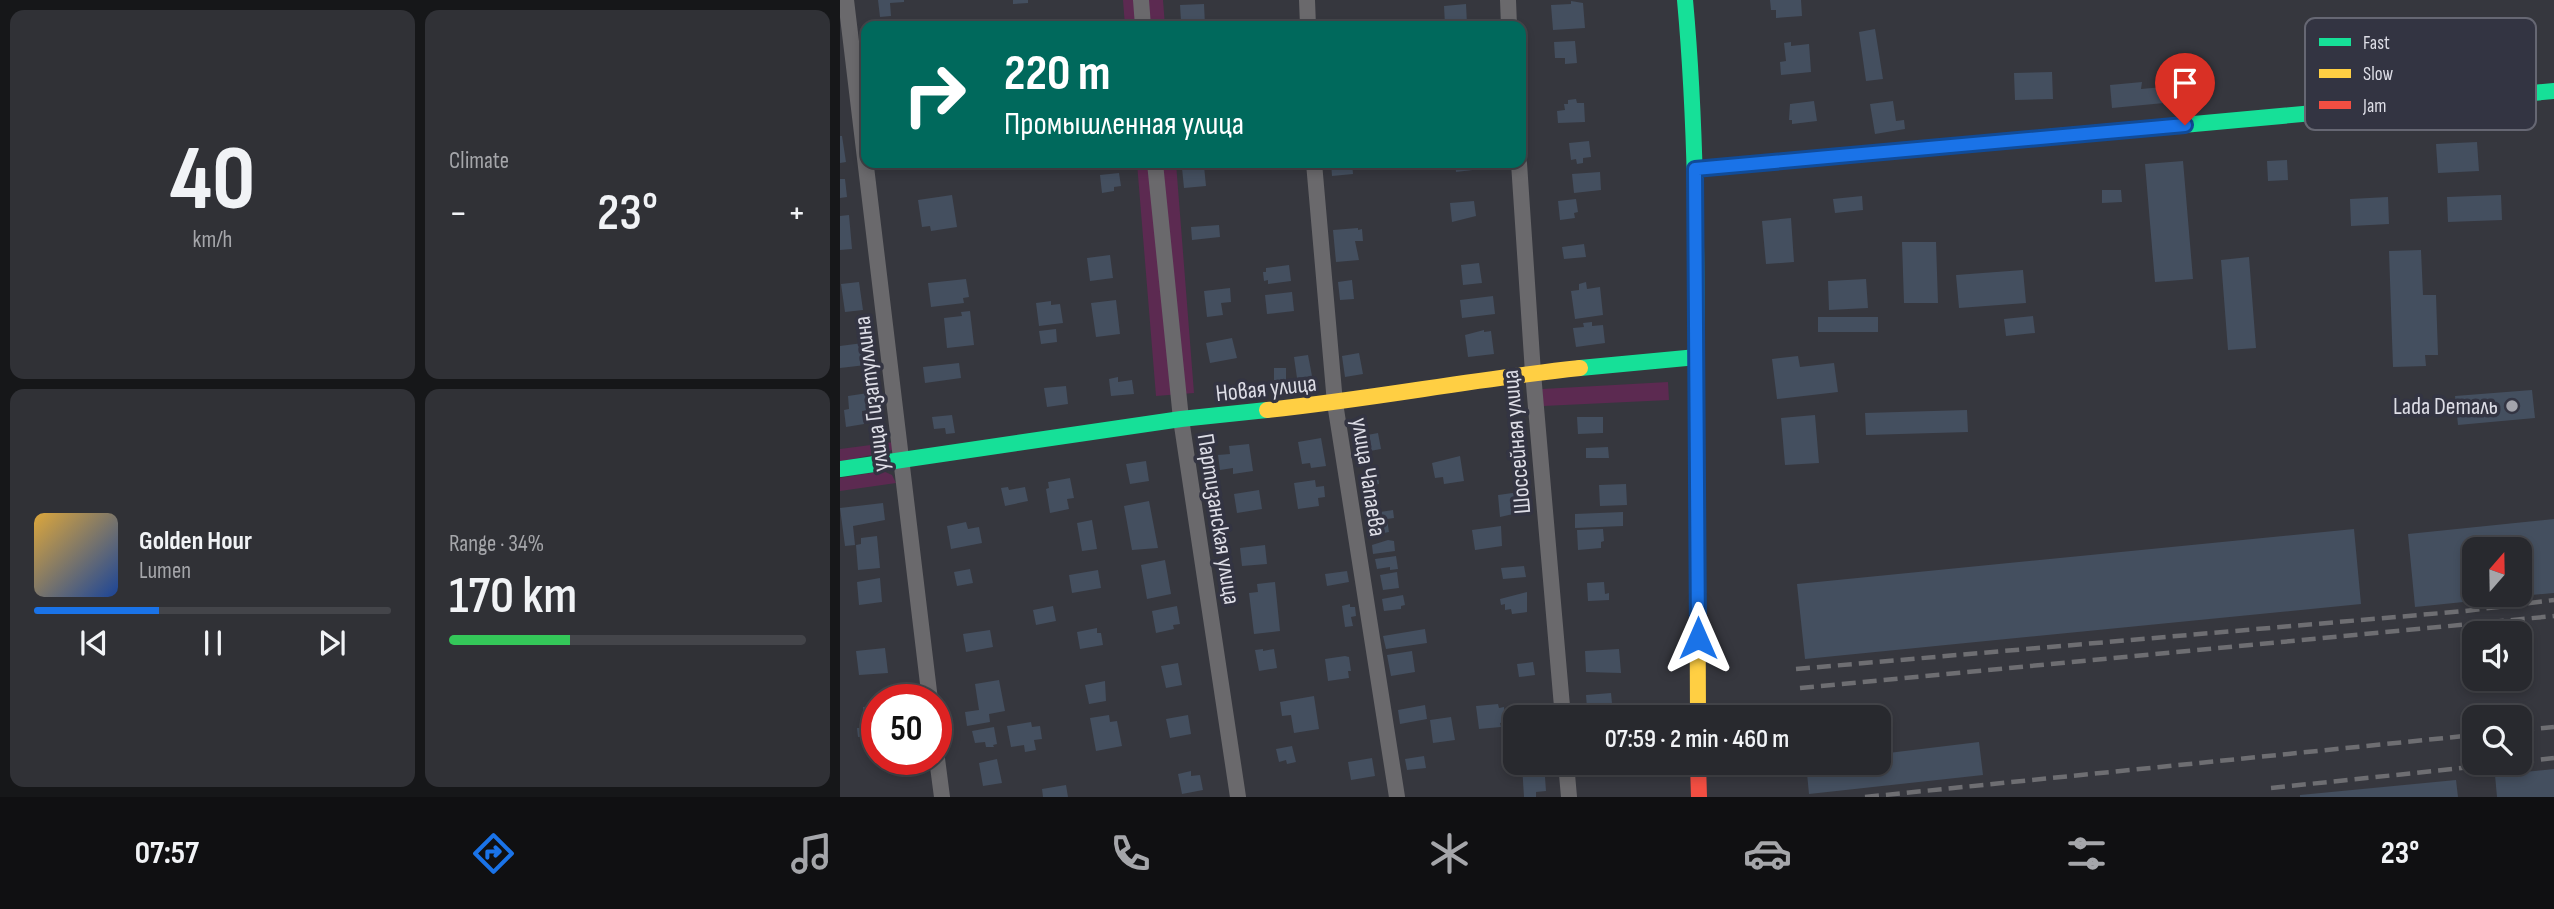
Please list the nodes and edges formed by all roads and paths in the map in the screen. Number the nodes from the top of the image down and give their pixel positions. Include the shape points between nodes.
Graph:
1 (846, 0) edge
2 (1141, 0) edge
3 (1307, 0) edge
4 (1508, 0) edge
5 (1685, 0) edge
6 (1143, 21) edge
7 (1308, 21) edge
8 (1509, 21) edge
9 (2554, 91) edge
10 (2536, 93) edge
11 (2305, 114) edge
12 (861, 124) edge
13 (866, 168) edge
14 (1156, 168) edge
15 (1314, 168) edge
16 (1519, 168) edge
17 (1695, 169) junction
18 (1697, 357) junction
19 (1533, 373) junction
20 (1335, 403) junction
21 (1181, 419) junction
22 (902, 462) junction
23 (840, 469) edge
24 (928, 684) edge
25 (1562, 705) edge
26 (1698, 705) edge
27 (939, 775) edge
28 (1567, 775) edge
29 (1699, 775) edge
30 (942, 797) edge
31 (1238, 797) edge
32 (1397, 797) edge
33 (1569, 797) edge
34 (1699, 797) edge

1 - 12 street, улица Гизатуллина
2 - 6 street
3 - 7 street
4 - 8 street
5 - 17 street
9 - 10 street
11 - 17 street
13 - 22 street, улица Гизатуллина
14 - 21 street, Партизанская улица
15 - 20 street, улица Чапаева
16 - 19 street, Шоссейная улица
17 - 18 street
18 - 19 street, Новая улица
18 - 26 street
19 - 20 street, Новая улица
19 - 25 street, Шоссейная улица
20 - 21 street, Новая улица
20 - 32 street, улица Чапаева
21 - 22 street, Новая улица
21 - 31 street, Партизанская улица
22 - 23 street, Новая улица
22 - 24 street, улица Гизатуллина
27 - 30 street
28 - 33 street
29 - 34 street

